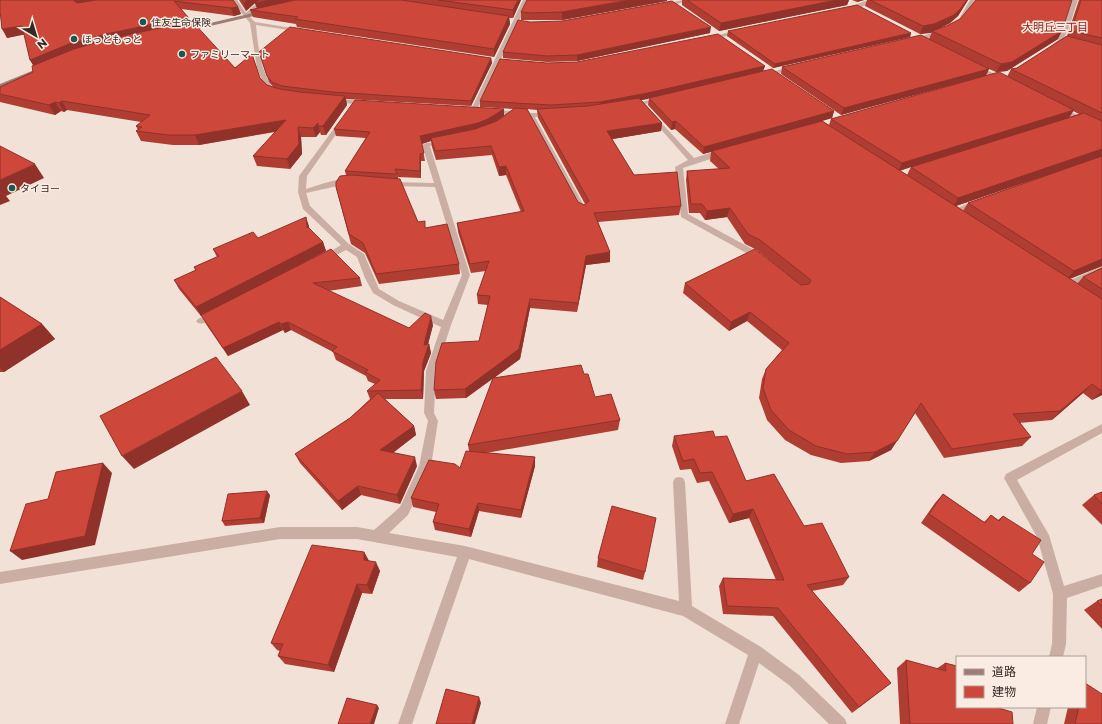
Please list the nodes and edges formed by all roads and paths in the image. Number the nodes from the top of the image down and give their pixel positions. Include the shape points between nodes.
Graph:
1 (234, 0) edge
2 (266, 0) edge
3 (526, 0) edge
4 (691, 0) edge
5 (871, 0) edge
6 (973, 0) edge
7 (1075, 0) edge
8 (670, 2) edge
9 (850, 3) dead end
10 (658, 6) edge
11 (857, 6) junction
12 (679, 7) edge
13 (842, 10) edge
14 (864, 10) edge
15 (269, 11) edge
16 (246, 16) junction
17 (508, 21) edge
18 (516, 22) junction
19 (253, 23) junction
20 (523, 23) edge
21 (179, 31) edge
22 (306, 31) edge
23 (743, 31) edge
24 (714, 32) edge
25 (913, 35) edge
26 (720, 36) junction
27 (920, 38) junction
28 (705, 39) edge
29 (726, 40) edge
30 (1062, 41) junction
31 (904, 42) edge
32 (927, 42) edge
33 (1068, 43) edge
34 (1049, 49) edge
35 (490, 60) edge
36 (502, 61) junction
37 (54, 63) edge
38 (968, 63) edge
39 (804, 66) edge
40 (767, 69) edge
41 (773, 73) junction
42 (757, 76) edge
43 (999, 76) junction
44 (779, 77) edge
45 (988, 79) edge
46 (1010, 83) edge
47 (0, 86) edge
48 (280, 95) edge
49 (664, 98) edge
50 (325, 100) edge
51 (371, 104) edge
52 (1051, 104) edge
53 (351, 109) junction
54 (466, 110) edge
55 (474, 110) junction
56 (513, 113) junction
57 (554, 114) edge
58 (531, 115) junction
59 (1079, 118) junction
60 (1071, 121) edge
61 (504, 122) edge
62 (1101, 128) edge
63 (452, 141) edge
64 (731, 150) edge
65 (693, 161) junction
66 (354, 181) edge
67 (382, 184) edge
68 (438, 185) junction
69 (302, 192) junction
70 (982, 201) edge
71 (583, 211) edge
72 (952, 212) edge
73 (346, 246) junction
74 (765, 263) edge
75 (312, 264) edge
76 (1102, 269) edge
77 (1064, 286) edge
78 (222, 311) edge
79 (201, 321) edge
80 (446, 325) junction
81 (1102, 428) edge
82 (679, 482) dead end
83 (376, 537) junction
84 (465, 552) junction
85 (0, 578) edge
86 (1102, 580) edge
87 (1060, 594) junction
88 (686, 610) junction
89 (756, 652) junction
90 (1056, 656) edge
91 (1044, 708) edge
92 (405, 724) edge
93 (732, 724) edge
94 (840, 724) edge
95 (1040, 724) edge

1 - 16 street
2 - 16 street
3 - 18 street
4 - 8 street
5 - 11 street
6 - 27 street via 960,20 952,27
7 - 30 street
8 - 10 street
8 - 12 street
9 - 11 street
11 - 13 street
11 - 14 street
15 - 16 street
16 - 19 street
16 - 21 street
17 - 18 street
18 - 20 street
18 - 36 street
19 - 22 street
19 - 48 street via 255,48 264,83 273,94
23 - 26 street
24 - 26 street
25 - 27 street
26 - 28 street
26 - 29 street
27 - 31 street
27 - 32 street
30 - 33 street
30 - 34 street
35 - 36 street
36 - 55 street
37 - 47 street
38 - 43 street
39 - 41 street
40 - 41 street
41 - 42 street
41 - 44 street
43 - 45 street
43 - 46 street
49 - 65 street via 637,104
50 - 53 street
51 - 53 street
52 - 59 street
53 - 69 street via 303,176
54 - 55 street
55 - 56 street
56 - 58 street
56 - 61 street
57 - 58 street
58 - 71 street
59 - 60 street
59 - 62 street
63 - 68 street via 426,145
64 - 65 street
65 - 74 street via 679,167 684,215
66 - 69 street via 339,182
67 - 68 street
68 - 80 street via 466,276
69 - 73 street via 306,207
70 - 72 street
73 - 75 street
73 - 80 street via 361,256 376,291 396,303
76 - 77 street
78 - 79 street
80 - 83 street via 432,372 429,413 433,421 425,466 404,511
81 - 87 street via 1010,478 1043,535
82 - 88 street
83 - 84 street
83 - 85 street via 357,533 280,533
84 - 88 street
84 - 92 street
86 - 87 street
87 - 90 street via 1059,644
88 - 89 street
89 - 93 street
89 - 94 street via 794,680
91 - 95 street

